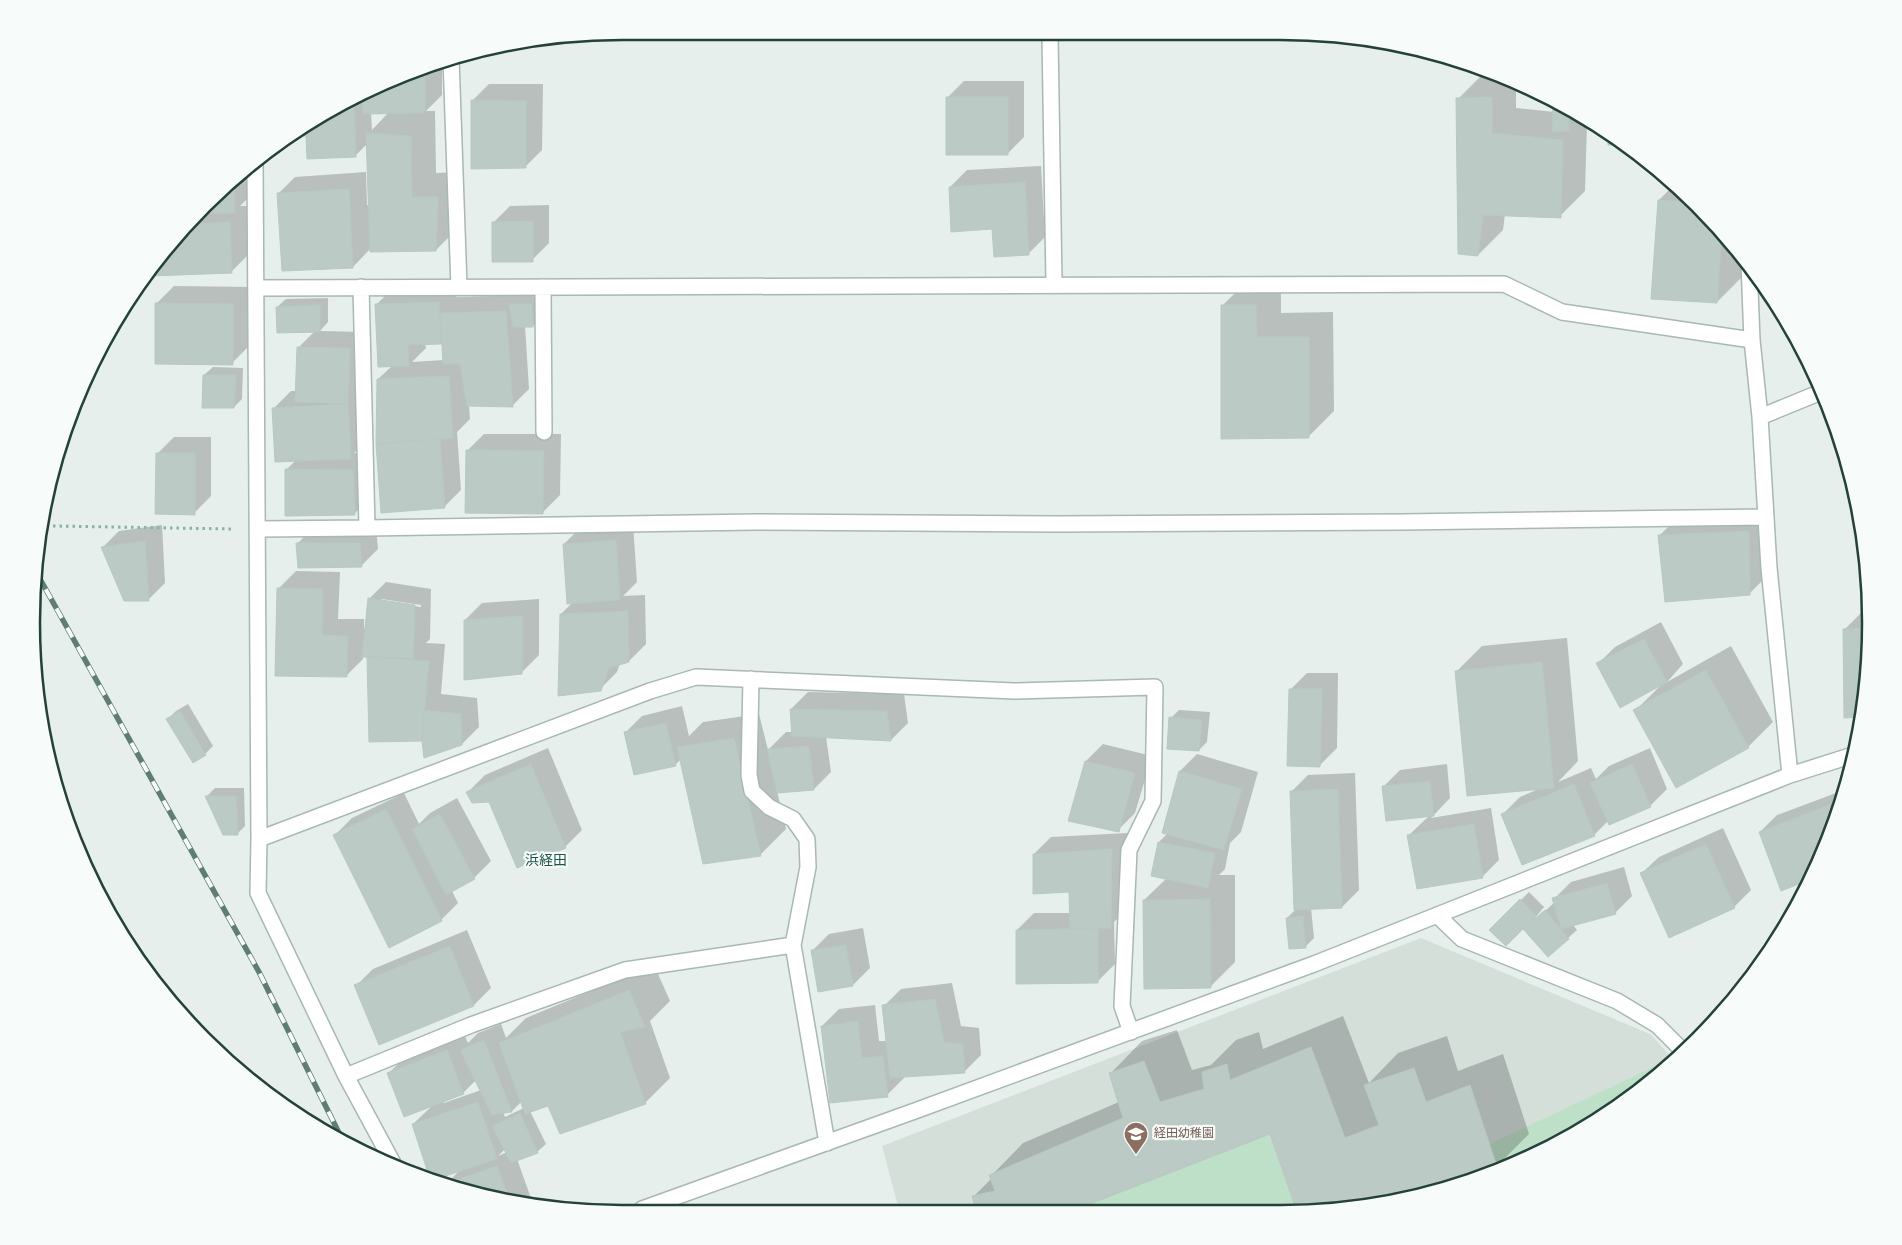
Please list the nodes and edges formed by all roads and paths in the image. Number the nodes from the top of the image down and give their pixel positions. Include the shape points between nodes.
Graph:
1 (1050, 40) edge
2 (451, 66) edge
3 (255, 171) edge
4 (1750, 279) edge
5 (1054, 284) junction
6 (361, 287) junction
7 (459, 287) junction
8 (543, 287) junction
9 (256, 288) junction
10 (1752, 340) junction
11 (1815, 394) edge
12 (1760, 417) junction
13 (544, 432) dead end
14 (1765, 517) junction
15 (53, 526) dead end
16 (367, 528) junction
17 (258, 529) junction
18 (750, 679) junction
19 (1846, 757) edge
20 (1790, 775) junction
21 (259, 839) junction
22 (1437, 915) junction
23 (793, 945) junction
24 (1130, 1032) junction
25 (1678, 1046) edge
26 (346, 1076) junction
27 (827, 1143) junction
28 (389, 1156) edge
29 (653, 1205) edge

1 - 5 street
2 - 7 street
3 - 9 street
4 - 10 street
5 - 8 street
5 - 10 street via 1504,284 1562,312
6 - 7 street
6 - 9 street
6 - 16 street
7 - 8 street
8 - 13 street
9 - 17 street
10 - 12 street
11 - 12 street
12 - 14 street
14 - 16 street via 1048,524 756,522
14 - 20 street
15 - 17 path
16 - 17 street
17 - 21 street
18 - 21 street via 696,677 650,691
18 - 23 street via 749,775 752,791 769,807 793,819 807,839 808,867
18 - 24 street via 1014,691 1155,687 1153,801 1129,850 1122,1006
19 - 20 street
20 - 22 street
21 - 26 street via 258,894
22 - 24 street
22 - 25 street via 1462,939 1617,1000 1658,1024
23 - 26 street via 625,970 472,1025
23 - 27 street
24 - 27 street
26 - 28 street
27 - 29 street

